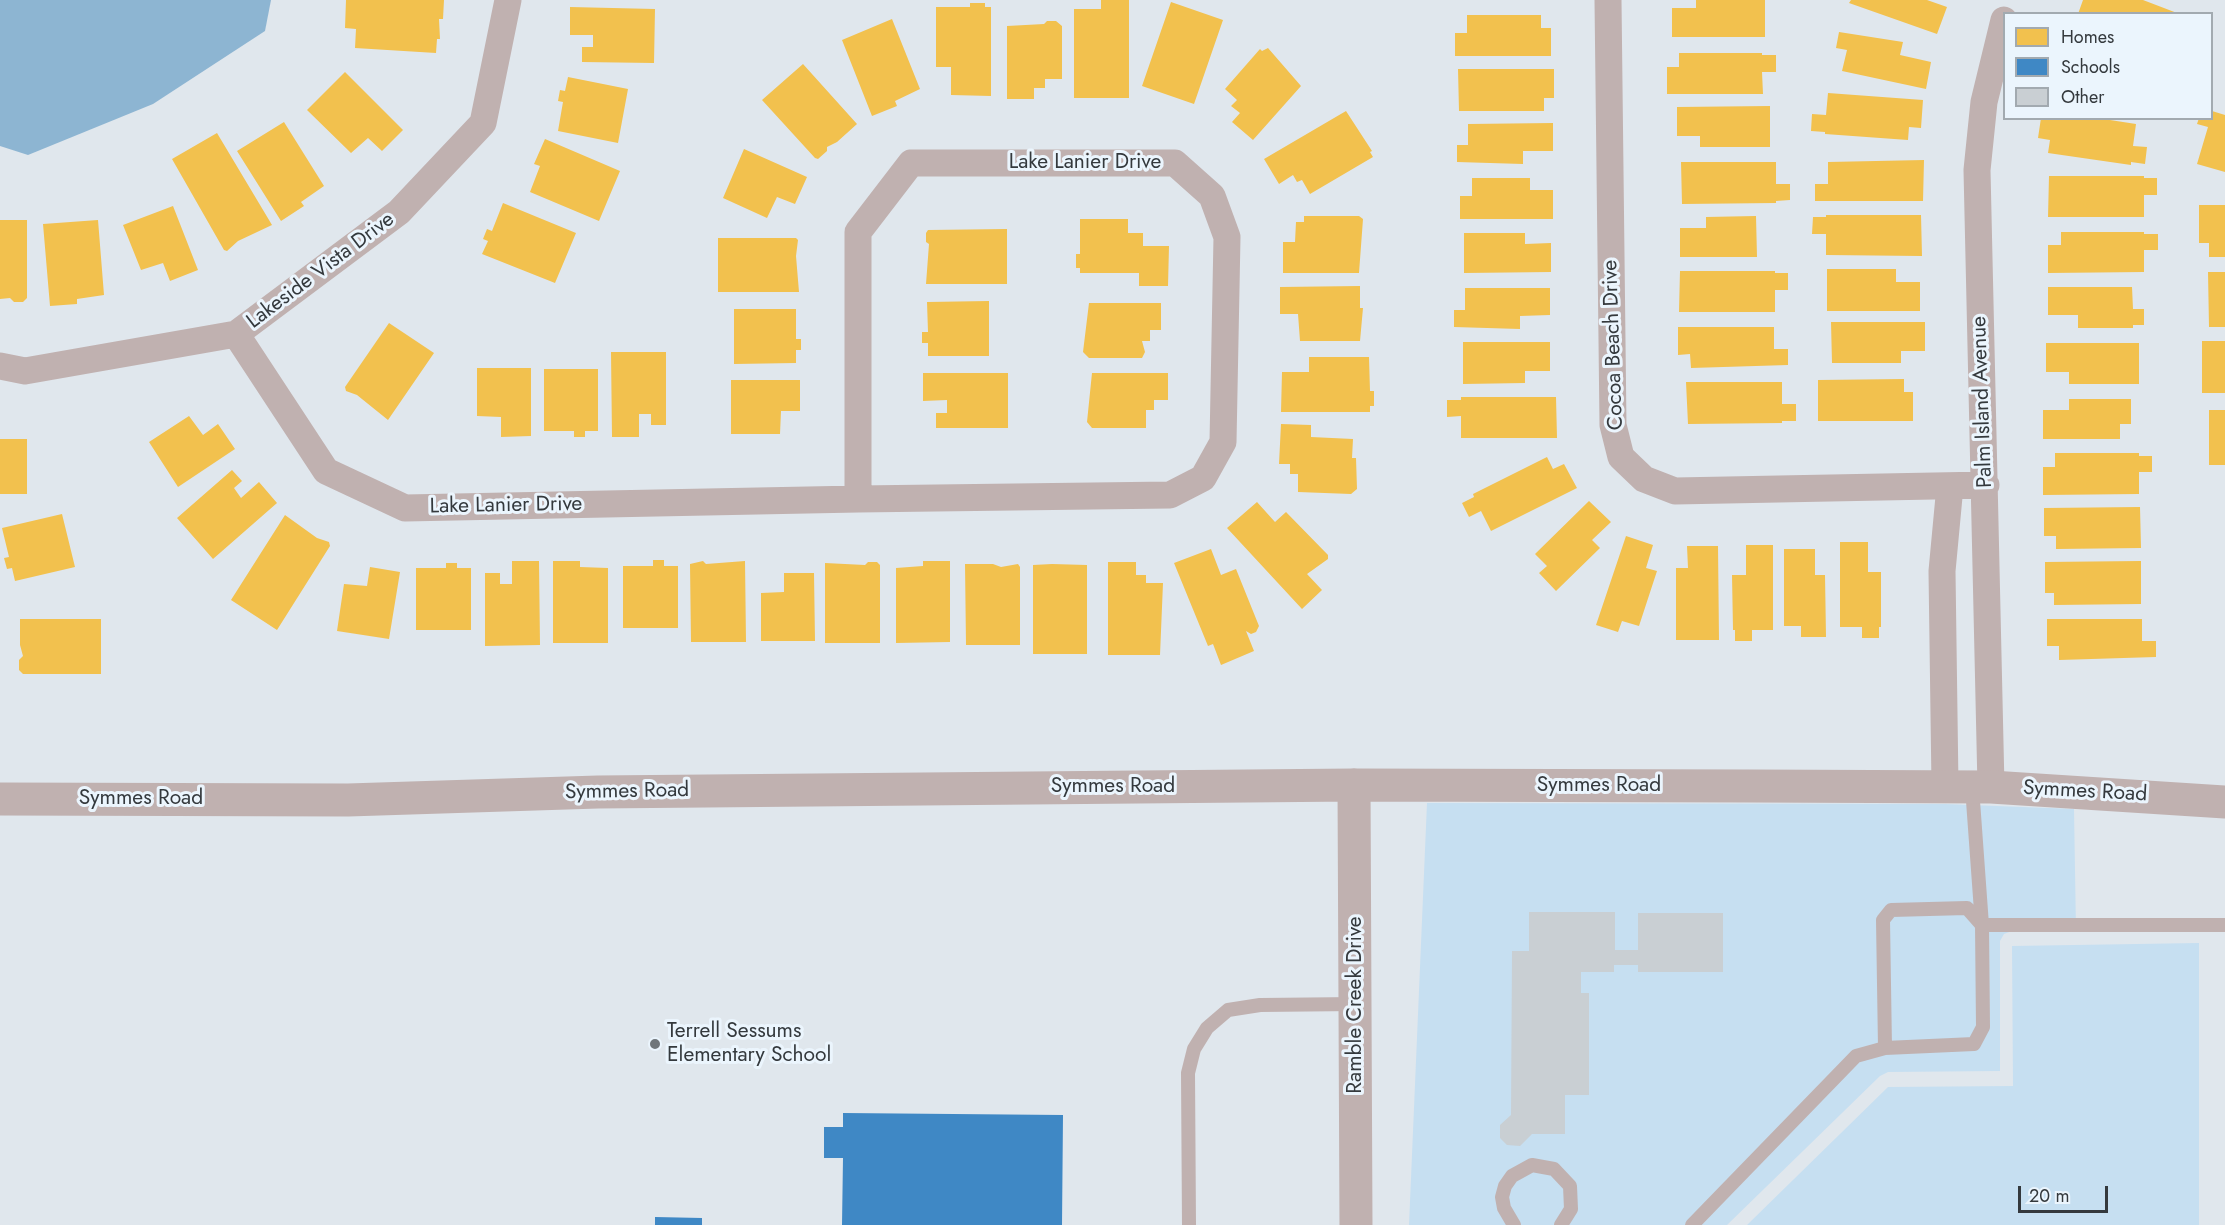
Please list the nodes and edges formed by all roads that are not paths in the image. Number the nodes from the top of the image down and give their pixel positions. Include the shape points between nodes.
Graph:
1 (508, 0) edge
2 (1608, 0) edge
3 (2003, 24) edge
4 (236, 334) junction
5 (0, 366) edge
6 (1986, 485) junction
7 (1950, 486) junction
8 (858, 499) junction
9 (1987, 599) junction
10 (1942, 600) junction
11 (1354, 785) junction
12 (1969, 787) junction
13 (0, 799) edge
14 (2225, 802) edge
15 (1982, 925) junction
16 (2225, 925) edge
17 (1356, 1004) junction
18 (1885, 1048) junction
19 (1189, 1225) edge
20 (1356, 1225) edge
21 (1514, 1225) edge
22 (1561, 1225) edge
23 (1692, 1225) edge

1 - 4 street, Lakeside Vista Drive via 483,123 399,212
2 - 7 street, Cocoa Beach Drive via 1613,425 1621,457 1644,479 1675,491
3 - 6 street, Palm Island Avenue via 1984,102 1977,170
4 - 5 street, Lakeside Vista Drive via 25,371
4 - 8 street, Lake Lanier Drive via 326,471 405,508
6 - 7 street, Cocoa Beach Drive
6 - 9 street, Palm Island Avenue
7 - 10 street, Palm Island Avenue
8 - 8 street, Lake Lanier Drive via 1170,495 1203,478 1223,442 1227,237 1212,196 1175,163 911,163 858,232
9 - 10 street
9 - 12 street, Palm Island Avenue
10 - 12 street, Palm Island Avenue
11 - 12 street, Symmes Road
11 - 13 street, Symmes Road via 598,792 348,800
11 - 17 street, Ramble Creek Drive
12 - 14 street, Symmes Road
12 - 15 lane
15 - 16 lane
15 - 18 lane via 1983,1026 1974,1044
15 - 18 lane via 1967,908 1891,910 1883,920
17 - 19 lane via 1260,1005 1228,1010 1207,1028 1194,1049 1188,1073
17 - 20 street, Ramble Creek Drive
18 - 23 lane via 1856,1056
21 - 22 lane via 1504,1208 1505,1186 1512,1176 1532,1165 1554,1169 1569,1186 1571,1209

